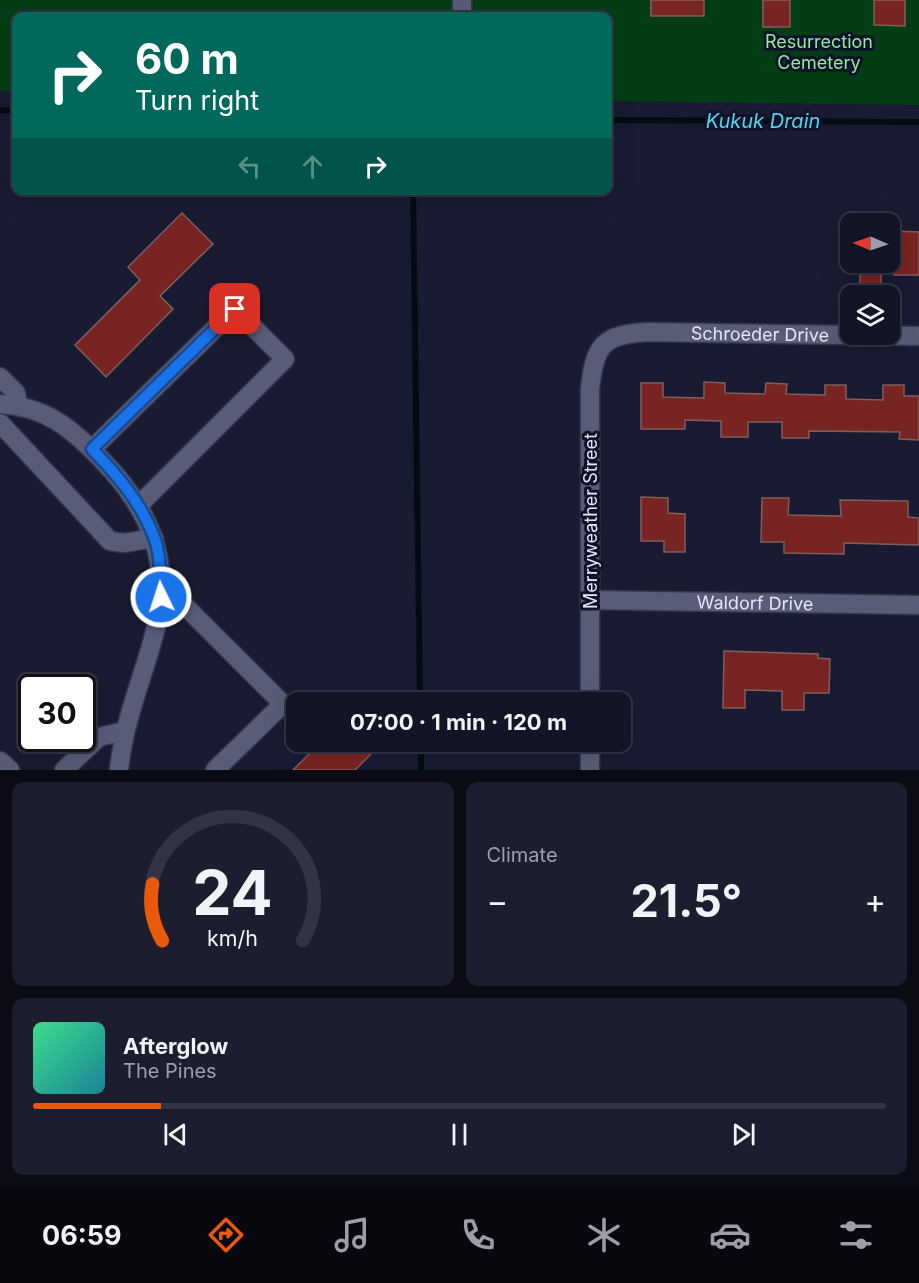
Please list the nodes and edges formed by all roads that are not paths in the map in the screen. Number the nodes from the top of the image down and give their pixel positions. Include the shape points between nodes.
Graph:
1 (919, 336) edge
2 (604, 343) joint
3 (0, 377) edge
4 (0, 404) edge
5 (18, 405) junction
6 (0, 423) edge
7 (92, 449) junction
8 (139, 505) junction
9 (154, 538) junction
10 (161, 597) junction
11 (590, 600) junction
12 (919, 605) edge
13 (590, 692) edge
14 (125, 731) junction
15 (590, 752) edge
16 (0, 761) edge
17 (10, 770) edge
18 (64, 770) edge
19 (119, 770) edge
20 (215, 770) edge
21 (590, 770) edge

1 - 2 street, Schroeder Drive via 649,332 617,335
2 - 11 street, Merryweather Street via 592,369 590,390
3 - 5 street via 16,393
4 - 5 street
5 - 7 street via 67,425
6 - 9 street via 110,541
7 - 8 street
7 - 8 street via 235,309 285,359
8 - 9 street
9 - 10 street
10 - 14 street via 152,643
10 - 20 street via 178,599 283,704
11 - 12 street, Waldorf Drive
11 - 13 street, Merryweather Street
14 - 18 street via 99,737
14 - 19 street
15 - 21 street
16 - 17 street

